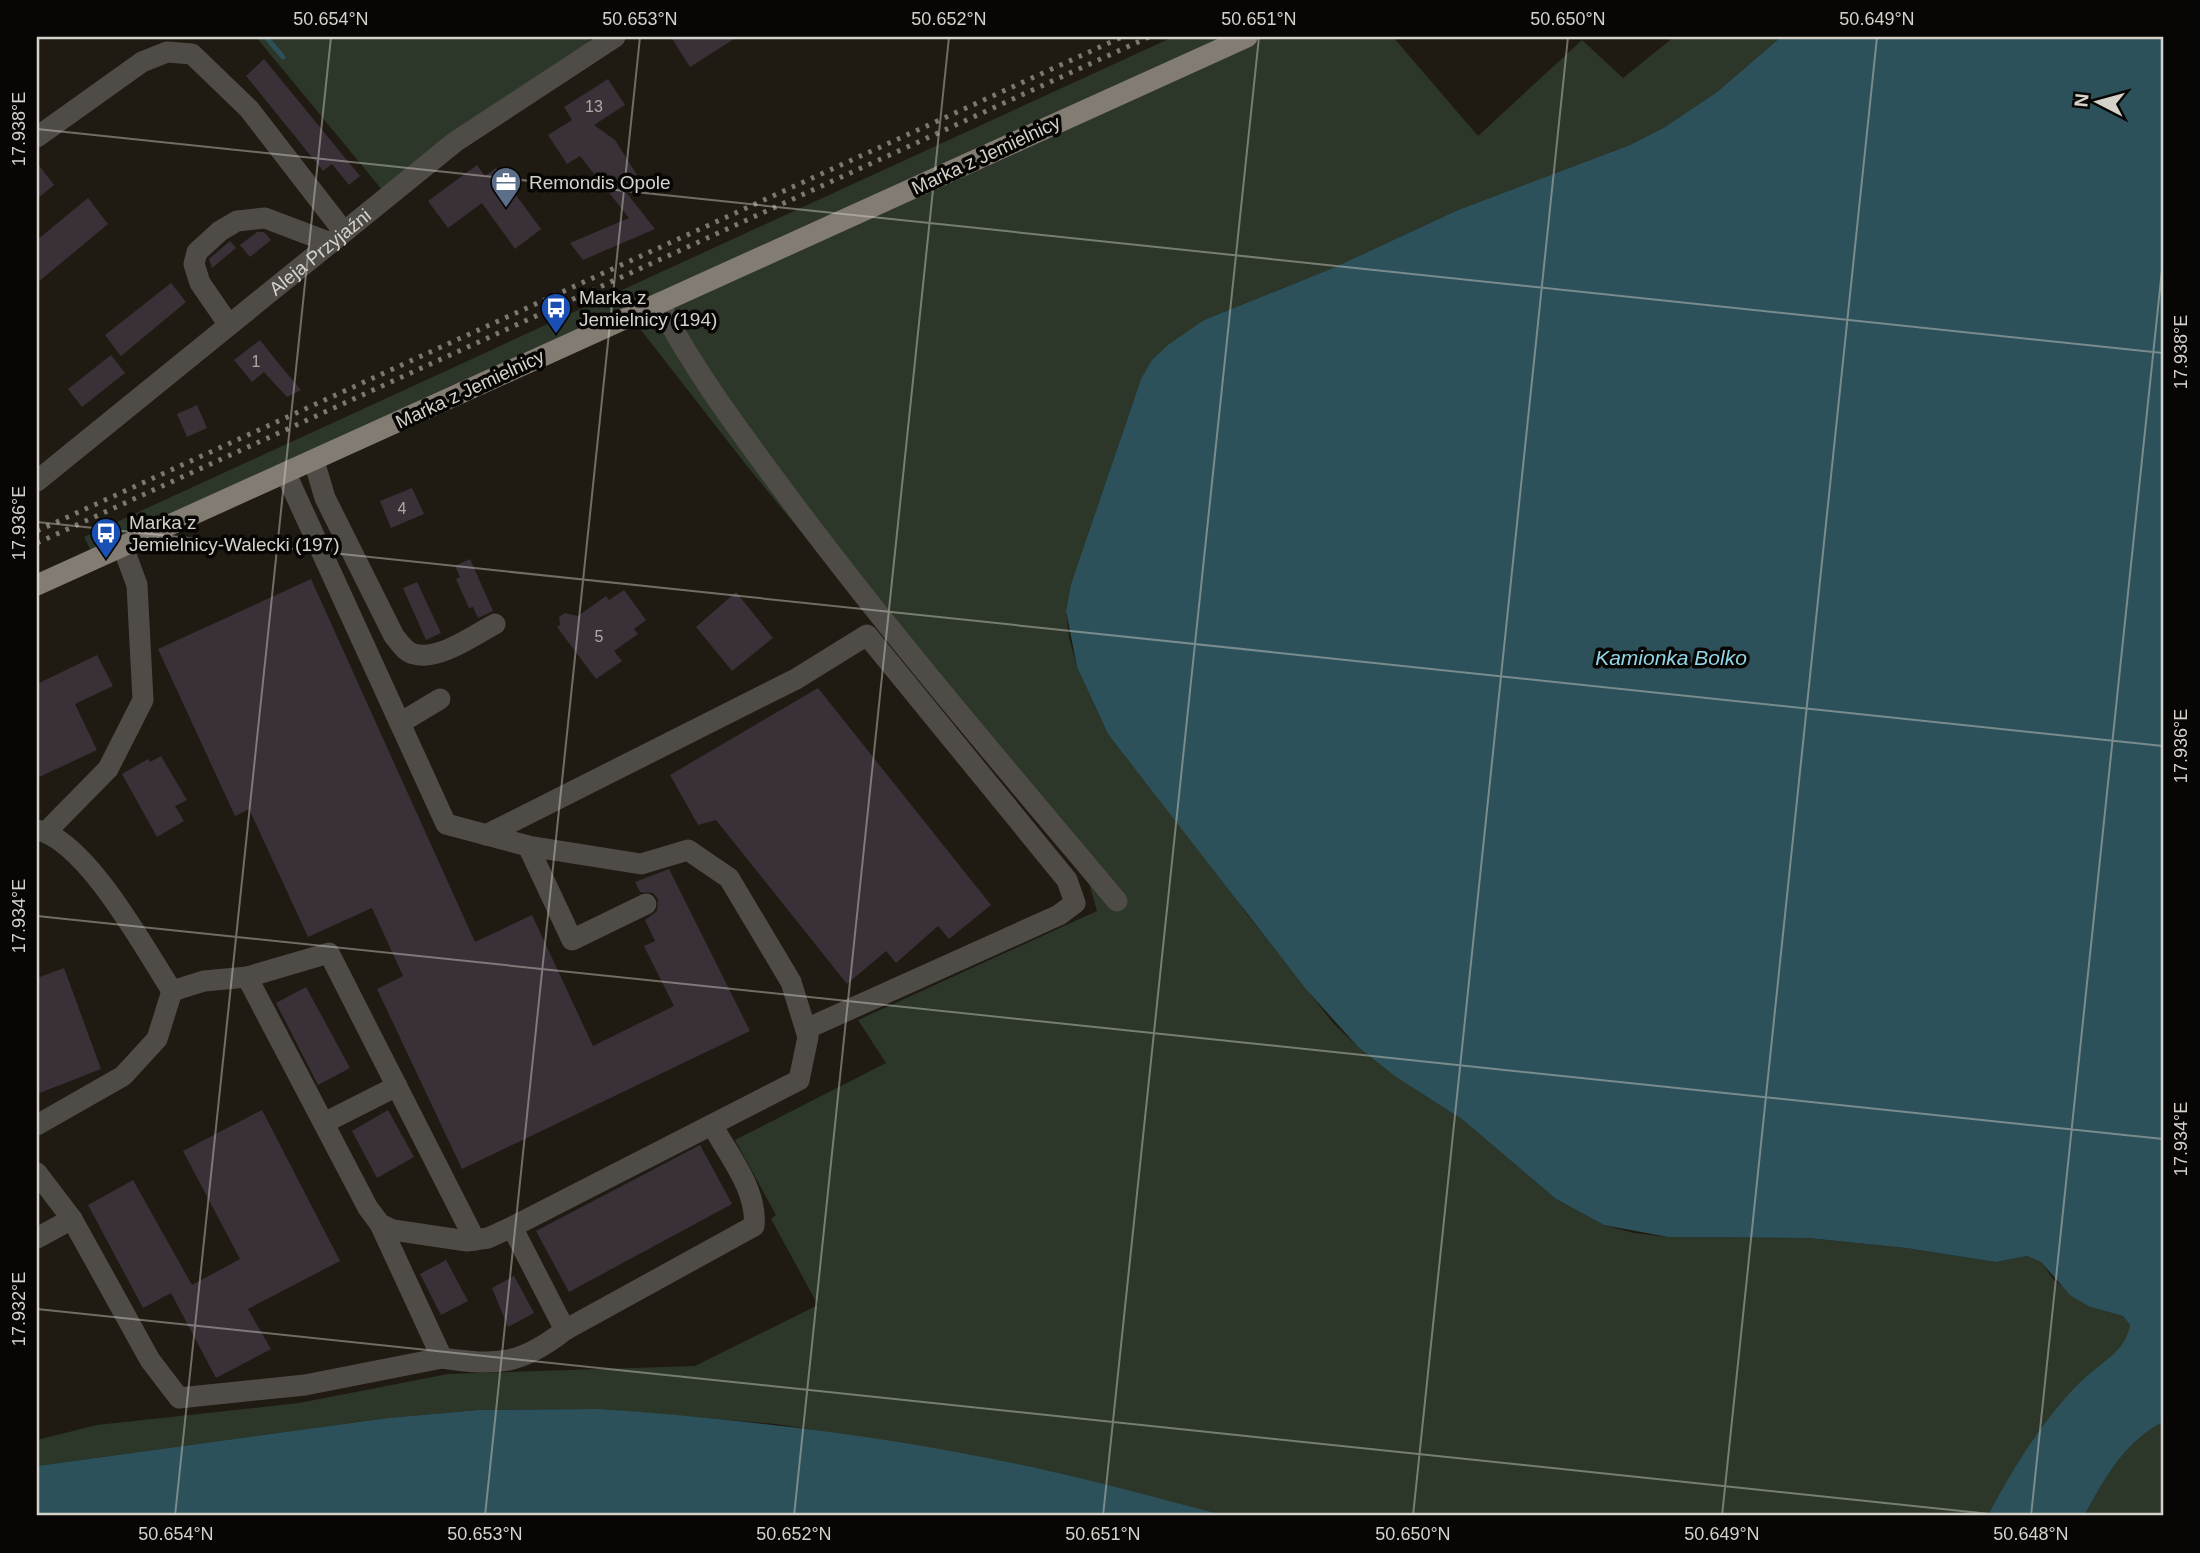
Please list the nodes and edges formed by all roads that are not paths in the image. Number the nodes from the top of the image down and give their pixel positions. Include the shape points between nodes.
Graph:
1 (589, 37) edge
2 (615, 37) edge
3 (1247, 37) edge
4 (548, 81) junction
5 (37, 137) edge
6 (337, 238) junction
7 (659, 303) junction
8 (229, 325) junction
9 (314, 461) junction
10 (286, 474) junction
11 (37, 481) edge
12 (123, 547) junction
13 (37, 585) edge
14 (495, 624) dead end
15 (440, 699) dead end
16 (400, 723) junction
17 (41, 831) edge
18 (486, 835) junction
19 (528, 846) junction
20 (1117, 901) dead end
21 (646, 904) dead end
22 (247, 977) junction
23 (172, 991) junction
24 (806, 1029) junction
25 (397, 1086) junction
26 (324, 1124) junction
27 (37, 1125) edge
28 (712, 1125) junction
29 (37, 1173) edge
30 (72, 1219) junction
31 (380, 1224) junction
32 (512, 1227) junction
33 (37, 1238) edge
34 (475, 1240) junction
35 (565, 1329) junction
36 (442, 1358) junction

1 - 4 street
2 - 4 street, Aleja Przyjaźni
3 - 7 main road, Marka z Jemielnicy
4 - 6 street, Aleja Przyjaźni via 455,142
5 - 6 street via 142,62 167,52 192,54 249,109
6 - 8 street, Aleja Przyjaźni
6 - 8 street via 265,218 237,221 220,231 197,251 194,264 200,283
7 - 9 main road, Marka z Jemielnicy
7 - 20 street via 677,338 762,462 841,568
8 - 11 street, Aleja Przyjaźni
9 - 10 main road, Marka z Jemielnicy
9 - 14 street via 325,498 394,636 406,651 440,652
10 - 12 main road, Marka z Jemielnicy
10 - 16 street
12 - 13 main road, Marka z Jemielnicy
12 - 17 street via 137,585 143,700 108,769
15 - 16 street
16 - 18 street via 446,824
17 - 23 street via 72,850 110,895
18 - 19 street
18 - 24 street via 796,679 867,635 1068,880 1075,903 1059,915
19 - 21 street via 572,940
19 - 24 street via 641,864 688,850 729,878 791,982
22 - 23 street via 204,981
22 - 25 street via 329,953
22 - 26 street
23 - 27 street via 158,1039 123,1076
24 - 28 street via 799,1080
25 - 26 street
25 - 34 street
26 - 31 street
28 - 32 street
28 - 35 street via 750,1194 756,1213 754,1226
29 - 30 street
30 - 33 street
30 - 36 street via 150,1360 178,1398 305,1385
31 - 34 street via 393,1230
31 - 36 street
32 - 34 street
32 - 35 street
35 - 36 street via 537,1352 489,1365

